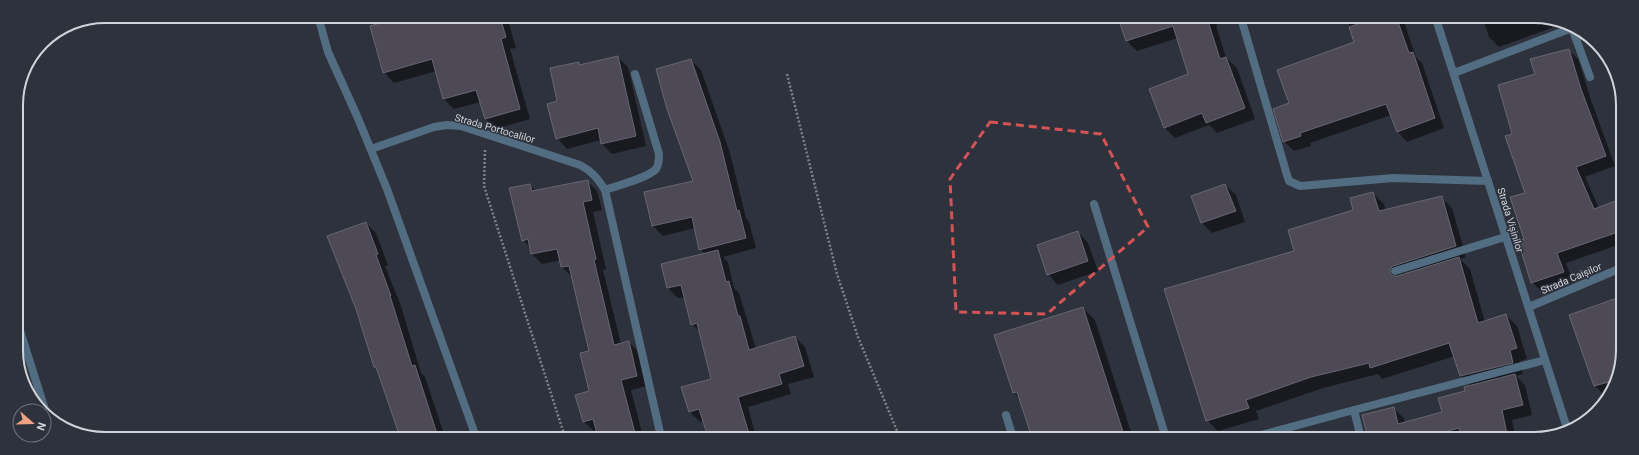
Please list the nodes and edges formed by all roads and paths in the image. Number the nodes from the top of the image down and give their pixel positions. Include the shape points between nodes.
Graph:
1 (320, 23) edge
2 (1242, 23) edge
3 (1437, 23) edge
4 (1567, 30) edge
5 (1574, 33) edge
6 (1454, 73) junction
7 (635, 74) dead end
8 (787, 74) dead end
9 (1590, 77) dead end
10 (486, 134) junction
11 (371, 150) junction
12 (1488, 181) junction
13 (605, 190) junction
14 (1094, 204) dead end
15 (1505, 237) junction
16 (1616, 270) edge
17 (1395, 271) dead end
18 (1529, 307) junction
19 (23, 340) edge
20 (1545, 360) junction
21 (43, 403) edge
22 (1354, 410) junction
23 (1006, 414) dead end
24 (1566, 426) edge
25 (474, 432) edge
26 (563, 432) edge
27 (660, 432) edge
28 (898, 432) edge
29 (1011, 432) edge
30 (1164, 432) edge
31 (1272, 432) edge
32 (1360, 432) edge

1 - 11 street via 328,52
2 - 12 street via 1290,181 1300,186 1392,178
3 - 6 street, Strada Vișinilor
4 - 6 street
5 - 9 street
6 - 12 street, Strada Vișinilor
7 - 13 street via 659,160 656,169 650,174
8 - 28 path via 837,274 858,337
10 - 11 street, Strada Portocalilor via 461,126 447,125 434,127
10 - 13 street, Strada Portocalilor via 580,165 588,169
10 - 26 path via 484,186
11 - 25 street
12 - 15 street, Strada Vișinilor
13 - 27 street, Strada Portocalilor
14 - 30 street
15 - 17 street
15 - 18 street, Strada Vișinilor
16 - 18 street, Strada Caișilor
18 - 20 street, Strada Vișinilor
19 - 21 street
20 - 22 street
20 - 24 street, Strada Vișinilor
22 - 31 street
22 - 32 street
23 - 29 street

